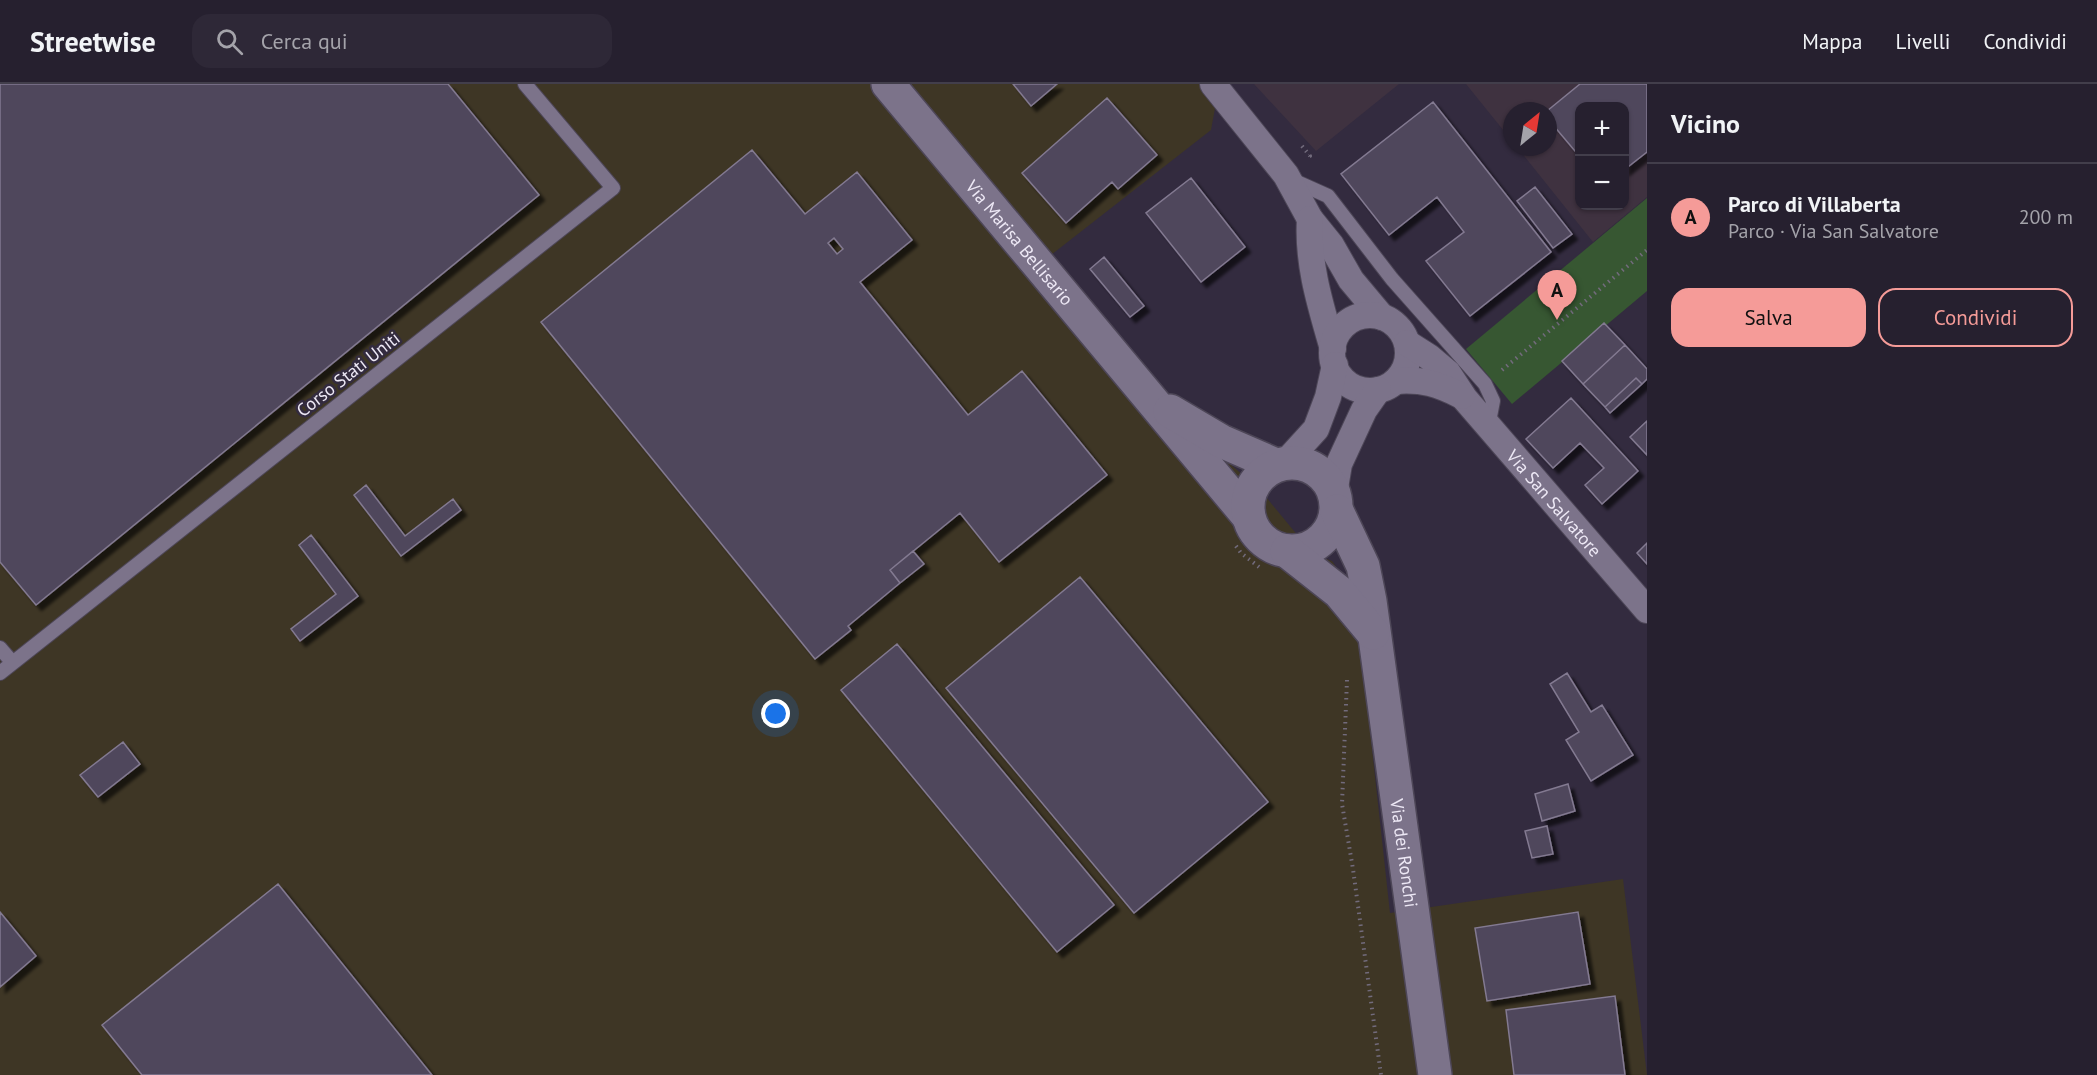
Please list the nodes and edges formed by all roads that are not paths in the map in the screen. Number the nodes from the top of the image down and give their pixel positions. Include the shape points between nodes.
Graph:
1 (525, 84) edge
2 (888, 84) edge
3 (1213, 84) edge
4 (1288, 179) junction
5 (1310, 219) junction
6 (1382, 317) junction
7 (1407, 343) junction
8 (1334, 357) junction
9 (1387, 386) junction
10 (1474, 390) junction
11 (1150, 400) junction
12 (1280, 464) junction
13 (1335, 502) junction
14 (1241, 530) junction
15 (1275, 560) junction
16 (1647, 609) edge
17 (1373, 633) junction
18 (0, 648) edge
19 (12, 662) junction
20 (0, 673) edge
21 (1435, 1075) edge

1 - 19 lane, Corso Stati Uniti via 613,188
2 - 11 street, Via Marisa Bellisario
3 - 4 street, Via San Salvatore
4 - 5 street, Via San Salvatore
4 - 10 lane via 1328,196
5 - 6 street, Via San Salvatore via 1351,280
5 - 8 street, Via San Salvatore via 1309,243 1317,292
6 - 7 street, Via San Salvatore via 1397,327
6 - 8 street via 1360,316 1349,321 1335,338
7 - 9 street via 1406,367
7 - 10 street, Via San Salvatore
8 - 9 street, Via San Salvatore via 1347,383 1367,391
8 - 12 street via 1328,397 1316,429
9 - 10 street, Via San Salvatore via 1419,380
9 - 13 street via 1364,410 1339,464
10 - 16 street, Via San Salvatore via 1488,427
11 - 12 street, Via Marisa Bellisario via 1221,441
11 - 14 street, Via Marisa Bellisario
12 - 13 street, Via dei Ronchi via 1297,462 1315,469 1329,482
12 - 14 street via 1256,480
13 - 15 street via 1334,522 1320,541
13 - 17 street, Via dei Ronchi via 1363,566
14 - 15 street via 1253,529 1274,548
15 - 17 street via 1339,592
17 - 21 street, Via dei Ronchi
18 - 19 lane
19 - 20 lane, Corso Stati Uniti

